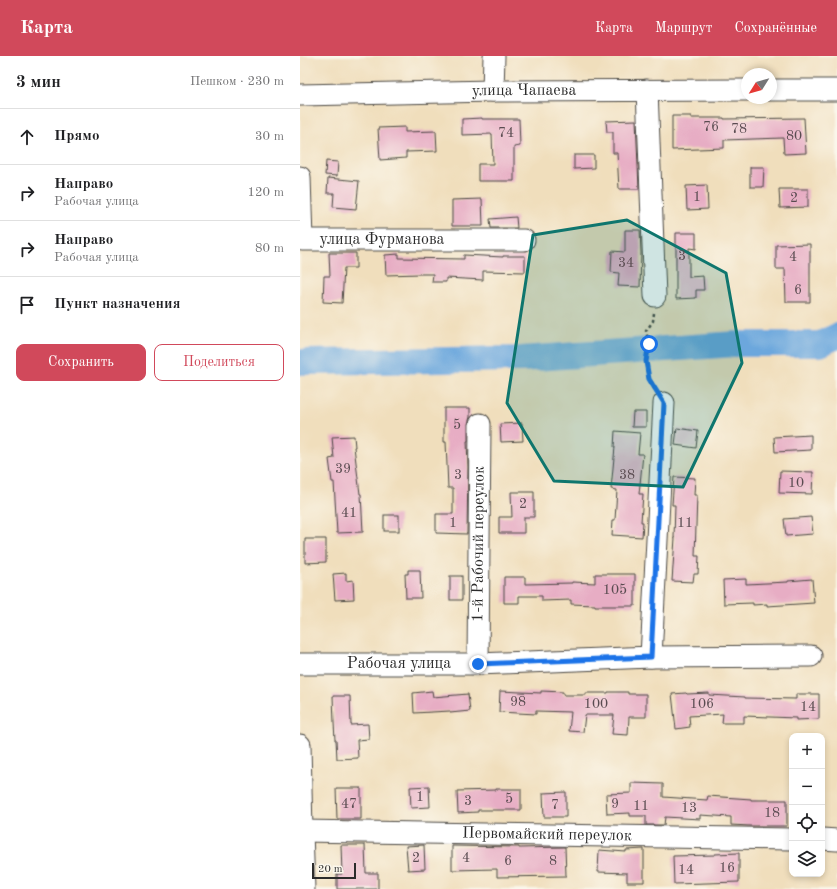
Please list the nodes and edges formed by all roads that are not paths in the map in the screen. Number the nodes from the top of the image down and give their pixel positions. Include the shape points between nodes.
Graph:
1 (494, 56) edge
2 (647, 90) junction
3 (741, 90) edge
4 (777, 90) edge
5 (837, 90) edge
6 (493, 91) junction
7 (300, 96) edge
8 (300, 177) edge
9 (524, 240) dead end
10 (655, 296) road end
11 (664, 403) road end
12 (480, 424) dead end
13 (811, 656) dead end
14 (651, 657) junction
15 (300, 664) edge
16 (478, 664) junction
17 (300, 745) edge
18 (302, 831) junction
19 (789, 839) edge
20 (825, 839) edge
21 (837, 840) edge
22 (304, 889) edge

1 - 6 street
2 - 3 street, улица Чапаева
2 - 6 street, улица Чапаева
2 - 10 street
4 - 5 street
6 - 7 street, улица Чапаева
8 - 9 street, улица Фурманова via 302,240
11 - 14 street
12 - 16 street, 1-й Рабочий переулок
13 - 14 street, Рабочая улица
14 - 16 street, Рабочая улица
15 - 16 street, Рабочая улица
17 - 18 street
18 - 19 street, Первомайский переулок
18 - 22 street
20 - 21 street

